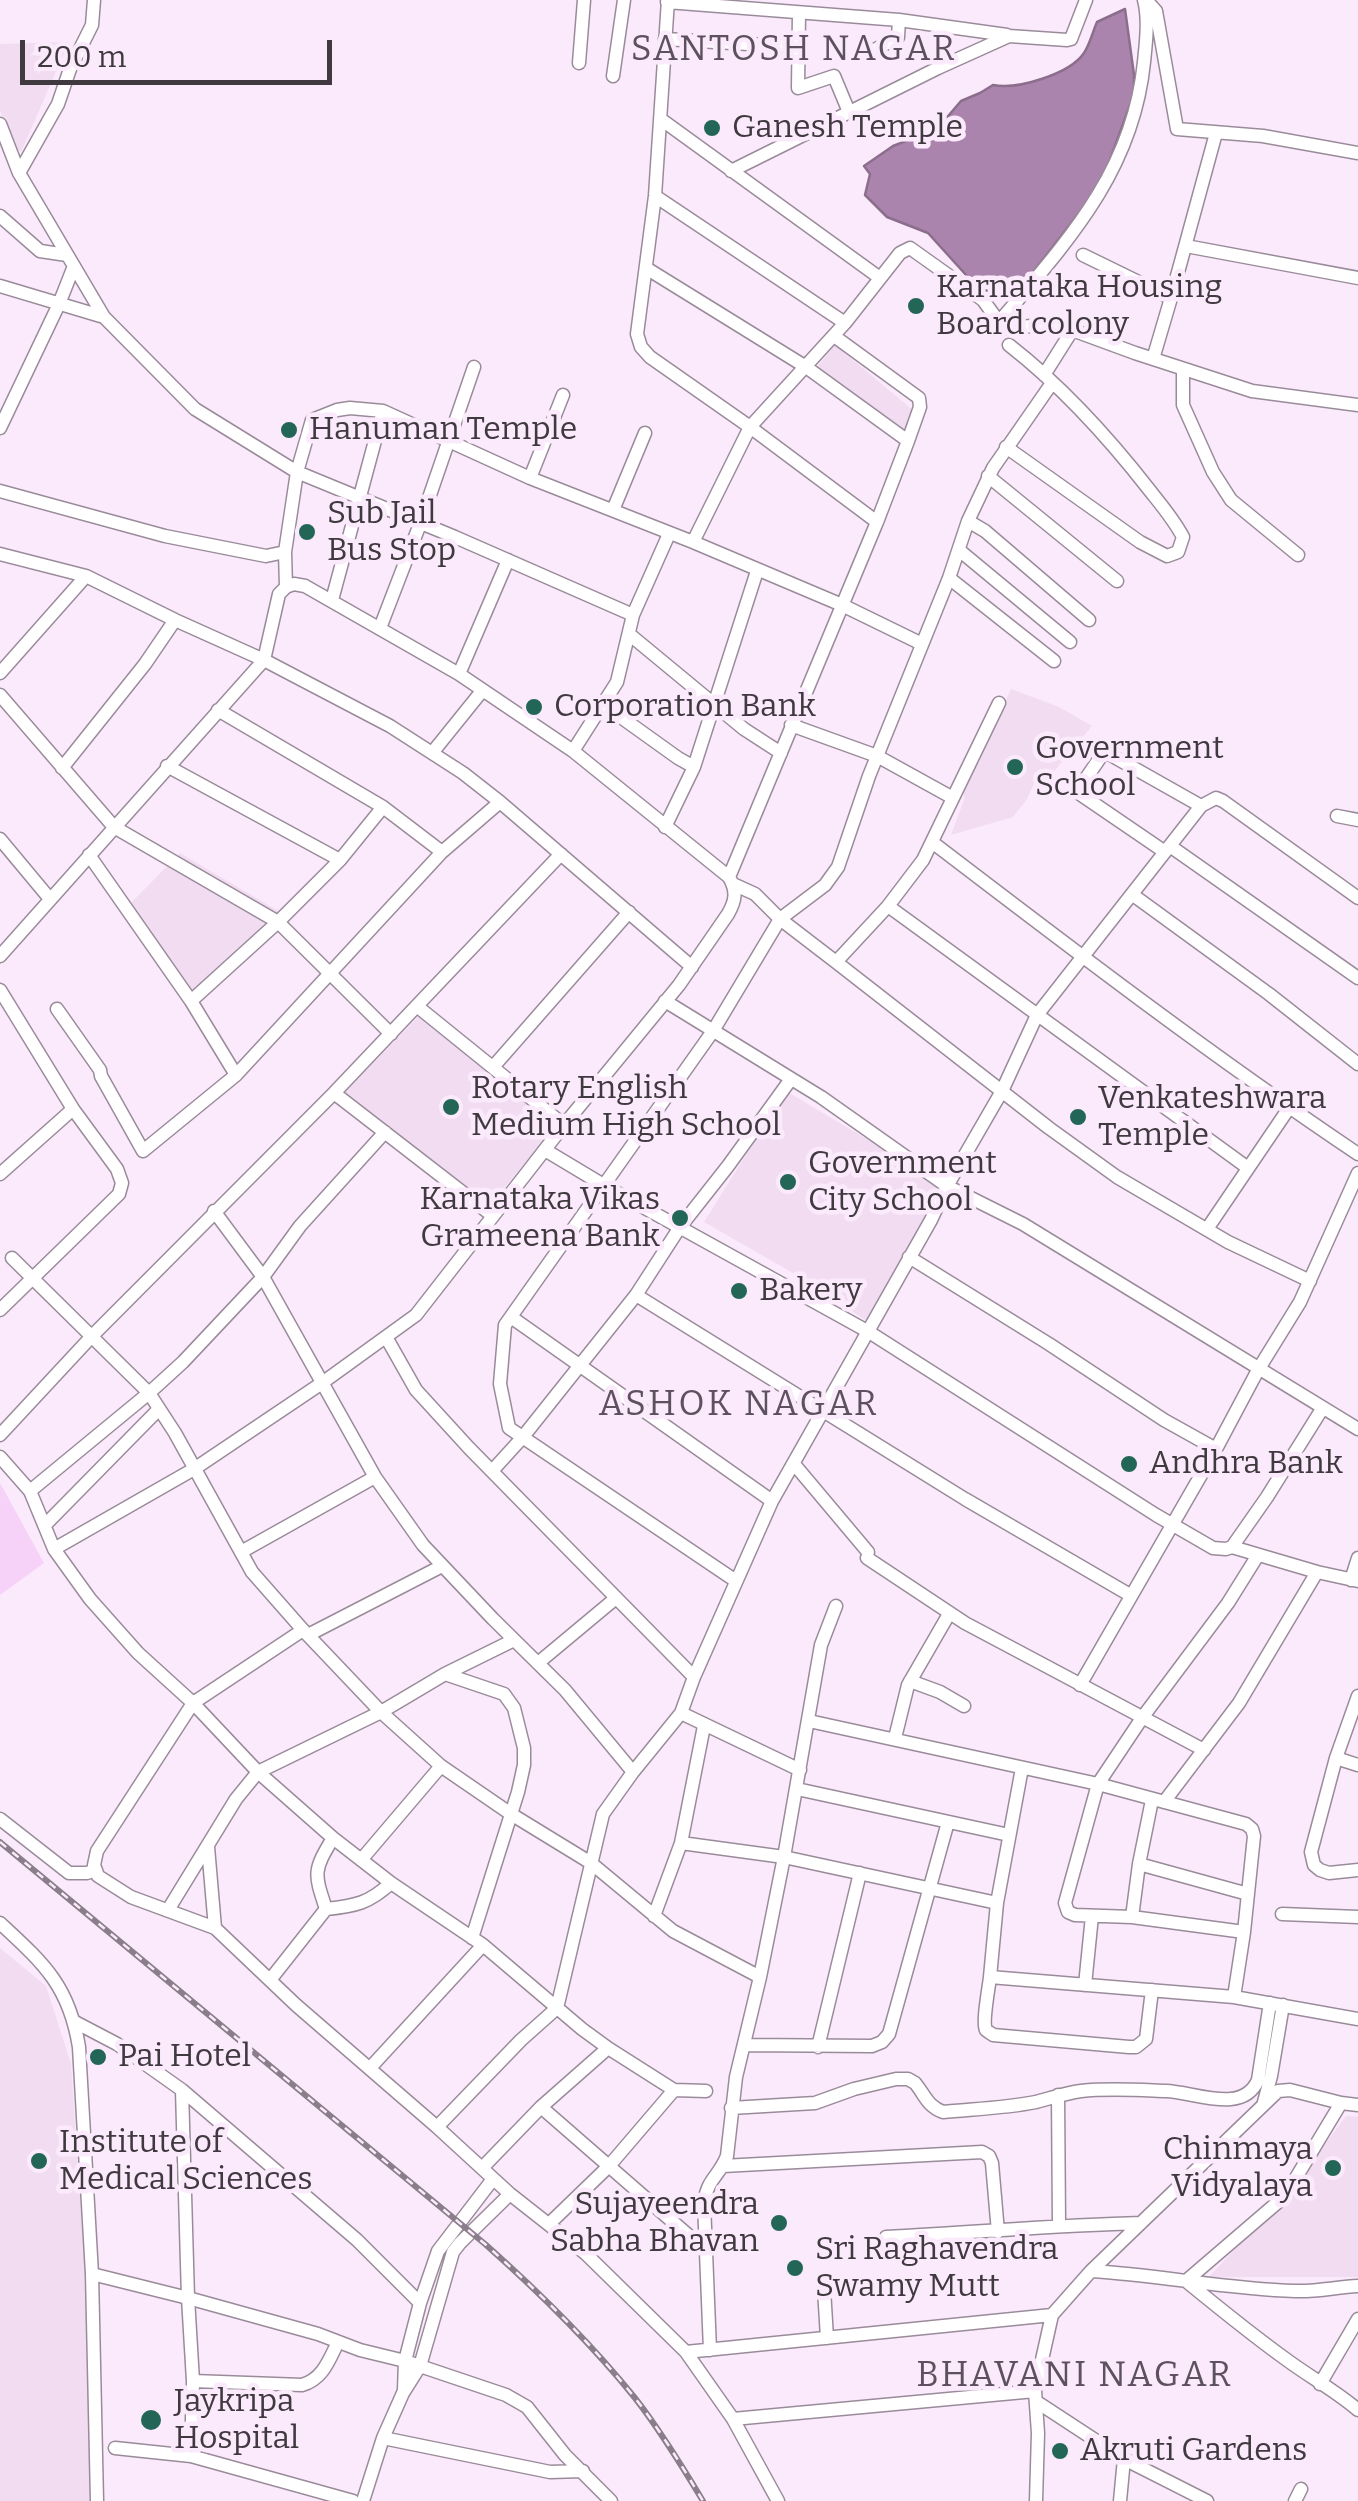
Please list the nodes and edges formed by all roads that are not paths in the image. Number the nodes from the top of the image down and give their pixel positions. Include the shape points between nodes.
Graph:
1 (94, 0) edge
2 (584, 0) edge
3 (624, 0) edge
4 (1086, 0) edge
5 (1145, 0) edge
6 (668, 1) edge
7 (799, 13) junction
8 (899, 20) junction
9 (1009, 36) junction
10 (665, 38) junction
11 (798, 47) junction
12 (867, 54) dead end
13 (578, 63) dead end
14 (613, 76) dead end
15 (849, 112) junction
16 (662, 120) junction
17 (0, 124) edge
18 (1216, 133) junction
19 (1358, 153) edge
20 (731, 171) junction
21 (19, 173) junction
22 (655, 196) junction
23 (0, 216) edge
24 (1186, 246) junction
25 (1083, 255) dead end
26 (70, 260) junction
27 (646, 268) junction
28 (880, 278) junction
29 (1358, 278) edge
30 (0, 286) edge
31 (1171, 298) junction
32 (60, 304) junction
33 (104, 318) junction
34 (999, 322) junction
35 (845, 324) junction
36 (1072, 329) junction
37 (834, 336) junction
38 (1009, 345) dead end
39 (1153, 359) junction
40 (474, 367) dead end
41 (806, 367) junction
42 (1184, 370) junction
43 (1048, 379) junction
44 (563, 395) dead end
45 (1358, 405) edge
46 (384, 411) junction
47 (750, 426) junction
48 (0, 428) edge
49 (645, 433) dead end
50 (449, 440) junction
51 (908, 440) junction
52 (1006, 447) junction
53 (297, 472) junction
54 (988, 476) junction
55 (530, 478) junction
56 (0, 491) edge
57 (359, 498) junction
58 (613, 510) junction
59 (968, 521) junction
60 (877, 522) junction
61 (420, 524) junction
62 (670, 534) junction
63 (693, 542) junction
64 (959, 550) junction
65 (285, 552) junction
66 (0, 554) edge
67 (1298, 555) dead end
68 (508, 560) junction
69 (757, 570) junction
70 (86, 576) junction
71 (949, 578) junction
72 (1118, 581) dead end
73 (286, 587) junction
74 (332, 600) junction
75 (842, 605) junction
76 (633, 615) junction
77 (175, 620) junction
78 (1089, 620) dead end
79 (380, 628) junction
80 (629, 634) junction
81 (1070, 642) dead end
82 (922, 644) junction
83 (264, 660) junction
84 (1054, 661) dead end
85 (0, 673) edge
86 (459, 674) junction
87 (482, 691) junction
88 (0, 695) edge
89 (998, 703) dead end
90 (604, 704) junction
91 (715, 704) junction
92 (218, 710) junction
93 (791, 725) junction
94 (572, 751) junction
95 (782, 753) junction
96 (432, 754) junction
97 (877, 756) junction
98 (167, 766) junction
99 (694, 767) junction
100 (62, 768) junction
101 (953, 798) junction
102 (500, 802) junction
103 (1201, 806) junction
104 (383, 807) junction
105 (1337, 816) dead end
106 (1358, 820) edge
107 (114, 827) junction
108 (665, 827) junction
109 (0, 841) edge
110 (932, 842) junction
111 (1168, 849) junction
112 (442, 852) junction
113 (562, 854) junction
114 (89, 855) junction
115 (340, 860) junction
116 (731, 881) junction
117 (1133, 895) junction
118 (1358, 898) edge
119 (50, 899) junction
120 (888, 906) junction
121 (629, 912) junction
122 (780, 918) junction
123 (278, 922) junction
124 (0, 956) edge
125 (1082, 956) junction
126 (836, 962) junction
127 (692, 967) junction
128 (331, 974) junction
129 (1358, 978) edge
130 (0, 990) edge
131 (191, 1001) junction
132 (665, 1001) junction
133 (418, 1007) junction
134 (57, 1009) dead end
135 (1037, 1015) junction
136 (713, 1031) junction
137 (390, 1034) junction
138 (1358, 1064) edge
139 (492, 1067) junction
140 (236, 1076) junction
141 (791, 1079) junction
142 (1002, 1092) junction
143 (334, 1093) junction
144 (1289, 1108) junction
145 (73, 1110) junction
146 (564, 1125) junction
147 (385, 1132) junction
148 (545, 1150) junction
149 (1358, 1154) edge
150 (1, 1168) edge
151 (1248, 1168) junction
152 (1358, 1173) edge
153 (605, 1186) junction
154 (947, 1186) junction
155 (214, 1210) junction
156 (493, 1216) junction
157 (680, 1227) junction
158 (1206, 1229) junction
159 (910, 1256) junction
160 (12, 1258) dead end
161 (32, 1277) junction
162 (263, 1277) junction
163 (1310, 1281) junction
164 (636, 1295) junction
165 (0, 1310) edge
166 (510, 1317) junction
167 (869, 1332) junction
168 (92, 1336) junction
169 (386, 1337) junction
170 (580, 1364) junction
171 (1258, 1370) junction
172 (322, 1383) junction
173 (149, 1393) junction
174 (1322, 1408) junction
175 (159, 1409) junction
176 (825, 1410) junction
177 (1358, 1429) edge
178 (0, 1435) edge
179 (522, 1438) junction
180 (1216, 1450) junction
181 (0, 1457) edge
182 (794, 1464) junction
183 (194, 1468) junction
184 (492, 1471) junction
185 (375, 1477) junction
186 (30, 1490) junction
187 (772, 1501) junction
188 (1172, 1524) junction
189 (45, 1525) junction
190 (1232, 1547) junction
191 (54, 1550) junction
192 (241, 1552) junction
193 (1258, 1554) junction
194 (1358, 1558) edge
195 (442, 1566) junction
196 (1317, 1572) junction
197 (736, 1581) junction
198 (1356, 1581) edge
199 (1130, 1595) junction
200 (616, 1598) junction
201 (836, 1606) dead end
202 (949, 1614) junction
203 (305, 1633) junction
204 (514, 1640) junction
205 (538, 1663) junction
206 (446, 1674) junction
207 (694, 1677) junction
208 (910, 1681) junction
209 (1080, 1685) junction
210 (1358, 1701) edge
211 (194, 1703) junction
212 (964, 1706) dead end
213 (381, 1712) junction
214 (680, 1714) junction
215 (1142, 1718) junction
216 (809, 1722) junction
217 (704, 1726) junction
218 (894, 1738) junction
219 (1204, 1750) junction
220 (1336, 1758) junction
221 (441, 1766) junction
222 (1358, 1766) edge
223 (1022, 1768) junction
224 (800, 1770) junction
225 (258, 1772) junction
226 (634, 1772) junction
227 (1098, 1784) junction
228 (797, 1789) junction
229 (1158, 1801) junction
230 (511, 1814) junction
231 (0, 1818) edge
232 (948, 1822) junction
233 (1010, 1835) junction
234 (333, 1838) junction
235 (681, 1842) junction
236 (208, 1847) junction
237 (784, 1858) junction
238 (361, 1860) junction
239 (592, 1863) junction
240 (1140, 1864) junction
241 (96, 1870) junction
242 (1358, 1870) edge
243 (860, 1874) junction
244 (392, 1883) junction
245 (930, 1888) junction
246 (1248, 1894) junction
247 (997, 1903) junction
248 (326, 1909) junction
249 (168, 1910) junction
250 (1282, 1914) dead end
251 (654, 1916) junction
252 (1092, 1916) junction
253 (1358, 1916) edge
254 (1132, 1918) junction
255 (0, 1923) edge
256 (214, 1928) junction
257 (1244, 1932) junction
258 (478, 1941) junction
259 (760, 1977) junction
260 (990, 1977) junction
261 (270, 1980) junction
262 (1084, 1985) junction
263 (1152, 1990) junction
264 (1234, 1997) junction
265 (1277, 2004) junction
266 (557, 2008) junction
267 (1358, 2018) edge
268 (75, 2022) junction
269 (745, 2045) junction
270 (818, 2047) junction
271 (608, 2048) junction
272 (370, 2068) junction
273 (182, 2090) junction
274 (674, 2090) junction
275 (706, 2091) dead end
276 (1058, 2095) junction
277 (1341, 2103) junction
278 (1263, 2105) junction
279 (1358, 2105) edge
280 (540, 2107) junction
281 (731, 2108) junction
282 (437, 2127) junction
283 (609, 2166) junction
284 (723, 2166) junction
285 (483, 2168) junction
286 (493, 2179) junction
287 (510, 2194) junction
288 (1142, 2223) junction
289 (548, 2224) junction
290 (1059, 2225) junction
291 (998, 2232) junction
292 (688, 2234) dead end
293 (886, 2238) dead end
294 (1092, 2271) junction
295 (92, 2274) junction
296 (1186, 2281) junction
297 (848, 2286) dead end
298 (1358, 2286) edge
299 (188, 2298) junction
300 (420, 2304) junction
301 (1052, 2315) junction
302 (1358, 2319) edge
303 (827, 2338) junction
304 (338, 2342) junction
305 (710, 2350) junction
306 (686, 2352) junction
307 (405, 2362) junction
308 (420, 2366) junction
309 (193, 2381) junction
310 (1320, 2384) junction
311 (1337, 2392) junction
312 (404, 2393) junction
313 (1358, 2395) edge
314 (1036, 2396) junction
315 (1358, 2410) edge
316 (732, 2419) junction
317 (383, 2438) junction
318 (115, 2448) dead end
319 (191, 2456) junction
320 (1124, 2459) junction
321 (583, 2471) junction
322 (97, 2501) edge
323 (353, 2501) edge
324 (363, 2501) edge
325 (612, 2501) edge
326 (778, 2501) edge
327 (1036, 2501) edge
328 (1120, 2501) edge
329 (1207, 2501) edge

1 - 21 street via 92,25 58,104
2 - 13 street
3 - 14 street
4 - 9 street via 1071,39
5 - 18 street via 1156,11 1177,129
5 - 34 street via 1142,82 1116,166 1070,240
6 - 7 street
6 - 10 street
7 - 8 street
7 - 11 street
8 - 9 street
8 - 12 street via 898,36
9 - 15 street
10 - 11 street
10 - 16 street
11 - 15 street via 798,88 834,76
15 - 20 street
16 - 20 street
16 - 22 street
17 - 21 street
18 - 19 street
18 - 24 street
20 - 28 street
21 - 26 street
22 - 27 street
22 - 35 street
23 - 26 street via 40,251
24 - 29 street
24 - 31 street
25 - 31 street
26 - 32 street
26 - 33 street
27 - 41 street
27 - 47 street via 640,347
28 - 34 street via 910,248 983,300
28 - 35 street
30 - 32 street
31 - 39 street
32 - 33 street
32 - 48 street
33 - 53 street via 196,409
34 - 36 street via 1007,328 1050,323
35 - 37 street
36 - 39 street
36 - 43 street
37 - 41 street
37 - 51 street via 919,398
38 - 43 street
39 - 42 street
40 - 50 street
41 - 47 street
41 - 51 street
42 - 45 street via 1252,391
42 - 67 street via 1183,405 1213,472 1231,500
43 - 52 street
43 - 52 street via 1174,520 1183,537 1178,552 1167,556 1140,542
44 - 55 street
46 - 50 street
46 - 53 street via 350,408 312,420
46 - 57 street
47 - 60 street
47 - 63 street
49 - 58 street
50 - 55 street
50 - 61 street
51 - 60 street
52 - 54 street
53 - 57 street
53 - 65 street
54 - 59 street
54 - 72 street
55 - 58 street
56 - 65 street via 164,536 266,556
57 - 61 street
57 - 74 street
58 - 62 street
59 - 64 street
59 - 78 street
60 - 75 street
61 - 68 street
61 - 79 street
62 - 63 street
62 - 76 street
63 - 69 street
64 - 71 street
64 - 81 street
65 - 73 street
66 - 70 street
68 - 76 street
68 - 86 street
69 - 75 street
69 - 91 street
70 - 77 street
70 - 85 street
71 - 82 street
71 - 84 street
73 - 74 street via 305,586
73 - 83 street
74 - 79 street
75 - 82 street
75 - 93 street
76 - 80 street
77 - 83 street
77 - 100 street
79 - 86 street
80 - 90 street
80 - 91 street
82 - 97 street
83 - 92 street
83 - 96 street
86 - 87 street
87 - 94 street
87 - 96 street
88 - 100 street
89 - 101 street
90 - 94 street
90 - 99 street
91 - 95 street
91 - 99 street
92 - 98 street
92 - 104 street
93 - 95 street
93 - 97 street
94 - 108 street
95 - 116 street
96 - 102 street
97 - 101 street
97 - 122 street via 838,866 825,885
98 - 107 street
98 - 115 street
99 - 108 street
100 - 107 street
101 - 110 street
102 - 112 street
102 - 113 street
103 - 111 street
103 - 111 street via 1102,755 1080,794
103 - 118 street via 1223,801
104 - 112 street
104 - 115 street
105 - 106 street
107 - 114 street
107 - 123 street
108 - 116 street
109 - 119 street
110 - 120 street
110 - 125 street
111 - 117 street
111 - 129 street
112 - 128 street
113 - 121 street
113 - 133 street
114 - 119 street
114 - 131 street
115 - 123 street
116 - 122 street
116 - 127 street via 734,903
117 - 125 street
117 - 138 street
119 - 124 street
120 - 126 street
120 - 135 street
121 - 127 street
121 - 139 street
122 - 126 street
122 - 136 street
123 - 128 street
123 - 131 street
125 - 135 street
125 - 144 street
126 - 142 street
127 - 132 street
128 - 137 street
128 - 140 street
130 - 145 street
131 - 140 street
132 - 136 street
132 - 146 street
133 - 137 street
133 - 139 street
134 - 140 street via 100,1070 143,1151
135 - 142 street
135 - 151 street
136 - 141 street
136 - 153 street
137 - 143 street
139 - 146 street
141 - 154 street
141 - 157 street
142 - 154 street
142 - 158 street via 1117,1177
143 - 147 street
143 - 155 street
144 - 149 street
144 - 151 street
145 - 150 street
145 - 161 street via 117,1169 122,1189
146 - 148 street
147 - 156 street
147 - 162 street
148 - 153 street
148 - 156 street
151 - 158 street
152 - 163 street
153 - 157 street
153 - 166 street
154 - 159 street
154 - 171 street via 1023,1224
155 - 162 street
155 - 168 street
156 - 169 street via 416,1315
157 - 164 street
157 - 167 street
158 - 163 street
159 - 167 street
159 - 180 street
160 - 161 street
161 - 165 street
161 - 168 street
162 - 172 street
162 - 173 street
163 - 171 street
164 - 170 street
164 - 176 street
166 - 170 street
166 - 179 street via 500,1384 509,1428
167 - 176 street
167 - 188 street
168 - 173 street
168 - 178 street
169 - 172 street
169 - 184 street via 416,1390
170 - 179 street
170 - 187 street
171 - 174 street
171 - 180 street
172 - 183 street
172 - 185 street
173 - 175 street
173 - 186 street
174 - 177 street
174 - 190 street
175 - 183 street
175 - 189 street
176 - 182 street
176 - 199 street
179 - 184 street
179 - 197 street
180 - 188 street
181 - 186 street
182 - 187 street
182 - 202 street via 868,1555
183 - 191 street
183 - 192 street
184 - 200 street
185 - 192 street
185 - 195 street
186 - 189 street
187 - 197 street
188 - 190 street via 1213,1548
188 - 199 street
189 - 191 street
190 - 193 street
191 - 211 street via 138,1654
192 - 203 street
193 - 196 street
193 - 215 street
194 - 198 street
195 - 203 street
195 - 204 street
196 - 198 street
196 - 219 street
197 - 207 street
199 - 209 street
200 - 205 street
200 - 207 street
201 - 216 street via 821,1645
202 - 208 street
202 - 209 street
203 - 211 street
203 - 213 street
204 - 205 street
204 - 206 street
205 - 226 street
206 - 213 street
206 - 230 street via 504,1694 514,1708 524,1765
207 - 214 street
208 - 212 street
208 - 218 street
209 - 215 street
210 - 220 street
211 - 225 street
211 - 241 street via 97,1851
213 - 221 street
213 - 225 street
214 - 217 street
214 - 226 street
215 - 219 street
215 - 227 street
216 - 218 street
216 - 224 street
217 - 224 street
217 - 235 street
218 - 223 street
219 - 229 street
220 - 222 street
220 - 242 street via 1311,1852 1324,1872
221 - 230 street
221 - 238 street
223 - 227 street
223 - 233 street
224 - 228 street
225 - 234 street
225 - 236 street
226 - 239 street via 603,1814
227 - 229 street
227 - 252 street via 1065,1903 1068,1912
228 - 232 street
228 - 237 street
229 - 240 street
229 - 246 street via 1252,1829
230 - 239 street
230 - 258 street
231 - 241 street via 69,1874
232 - 233 street
232 - 245 street
233 - 247 street
234 - 238 street
234 - 248 street via 316,1872
235 - 237 street
235 - 251 street
236 - 249 street
236 - 256 street
237 - 243 street
237 - 259 street
238 - 244 street
239 - 251 street
239 - 266 street
240 - 246 street
240 - 254 street
241 - 249 street via 120,1891
243 - 245 street
243 - 270 street
244 - 248 street via 363,1904
244 - 258 street
245 - 247 street
245 - 270 street via 889,2034 872,2046
246 - 257 street
247 - 260 street
248 - 261 street
249 - 256 street
250 - 253 street
251 - 259 street
252 - 254 street
252 - 262 street
254 - 257 street
255 - 268 street via 51,1973
256 - 261 street
257 - 264 street
258 - 266 street
258 - 272 street
259 - 269 street
260 - 262 street
260 - 263 street via 985,2028 993,2035 1129,2047 1146,2039
261 - 272 street
262 - 263 street
263 - 264 street
264 - 265 street
265 - 267 street
265 - 276 street via 1258,2080 1245,2096 1099,2090
265 - 278 street
266 - 271 street
266 - 282 street
268 - 273 street
268 - 295 street
269 - 270 street
269 - 281 street
271 - 274 street
271 - 280 street
272 - 282 street
273 - 299 street
273 - 300 street via 357,2240
274 - 275 street
274 - 283 street
276 - 281 street via 943,2112 916,2083 902,2079 814,2103
276 - 290 street
277 - 278 street via 1278,2090
277 - 279 street
277 - 296 street via 1285,2196
278 - 288 street
280 - 283 street
280 - 285 street
281 - 284 street
282 - 285 street
283 - 289 street
283 - 292 street
284 - 291 street via 982,2152 992,2162
284 - 305 street via 706,2187 704,2203
285 - 286 street
286 - 287 street
286 - 300 street via 443,2242
287 - 289 street
287 - 308 street via 453,2252
288 - 290 street
288 - 294 street
289 - 306 street
290 - 291 street
291 - 293 street
294 - 296 street
294 - 301 street
295 - 299 street
295 - 322 street
296 - 298 street via 1298,2291
296 - 310 street
297 - 303 street via 824,2289
299 - 304 street
299 - 309 street
300 - 307 street
301 - 303 street
301 - 314 street
302 - 310 street
303 - 305 street
304 - 307 street
304 - 309 street via 320,2376 302,2385
305 - 306 street
306 - 316 street
307 - 308 street
307 - 312 street
308 - 312 street
308 - 321 street via 527,2407
309 - 319 street
310 - 311 street
311 - 313 street
311 - 315 street
312 - 317 street
314 - 316 street
314 - 320 street
314 - 327 street
316 - 326 street
317 - 321 street via 550,2472
317 - 324 street
318 - 319 street
319 - 323 street
320 - 328 street
320 - 329 street
321 - 325 street

